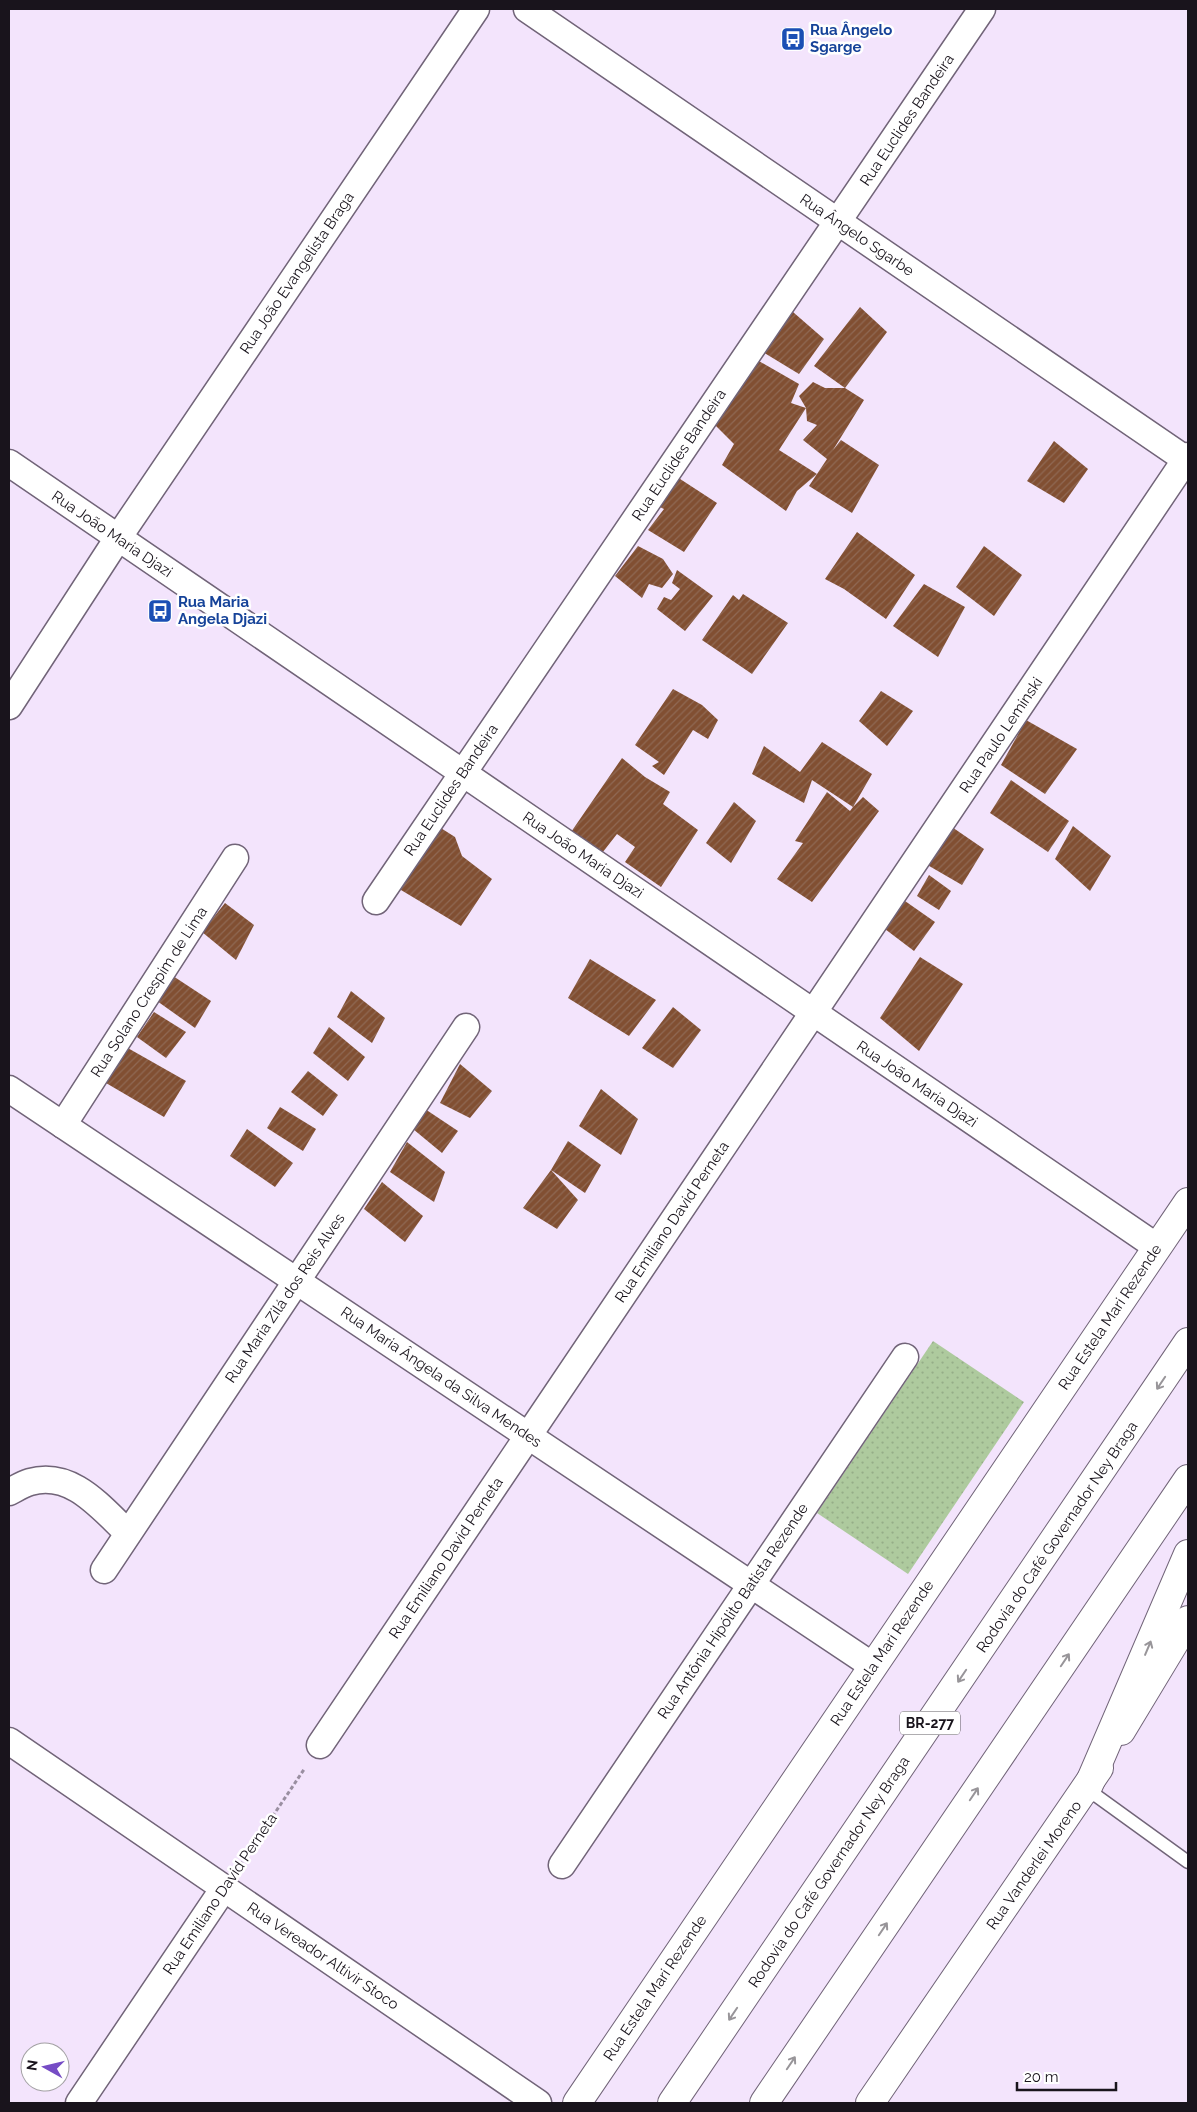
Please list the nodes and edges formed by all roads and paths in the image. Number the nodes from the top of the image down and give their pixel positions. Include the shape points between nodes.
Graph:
1 (476, 9) edge
2 (526, 9) edge
3 (982, 9) edge
4 (838, 221) junction
5 (1188, 459) edge
6 (9, 463) edge
7 (118, 538) junction
8 (9, 706) edge
9 (463, 773) junction
10 (235, 858) dead end
11 (376, 901) dead end
12 (813, 1013) junction
13 (466, 1027) dead end
14 (9, 1089) edge
15 (63, 1125) junction
16 (1188, 1202) edge
17 (1157, 1248) junction
18 (296, 1281) junction
19 (1188, 1342) edge
20 (905, 1357) dead end
21 (528, 1436) junction
22 (1188, 1479) edge
23 (9, 1492) edge
24 (128, 1533) junction
25 (1188, 1554) edge
26 (104, 1570) dead end
27 (751, 1584) junction
28 (1188, 1620) edge
29 (874, 1666) junction
30 (9, 1741) edge
31 (320, 1745) joint
32 (1087, 1789) junction
33 (1188, 1862) edge
34 (562, 1865) dead end
35 (224, 1888) junction
36 (80, 2103) edge
37 (538, 2103) edge
38 (577, 2103) edge
39 (672, 2103) edge
40 (764, 2103) edge
41 (870, 2103) edge

1 - 7 street, Rua João Evangelista Braga
2 - 4 street, Rua Ângelo Sgarbe
3 - 4 street, Rua Euclides Bandeira
4 - 5 street, Rua Ângelo Sgarbe
4 - 9 street, Rua Euclides Bandeira
5 - 12 street, Rua Paulo Leminski
6 - 7 street, Rua João Maria Djazi
7 - 8 street, Rua João Evangelista Braga
7 - 9 street, Rua João Maria Djazi
9 - 11 street, Rua Euclides Bandeira
9 - 12 street, Rua João Maria Djazi
10 - 15 street, Rua Solano Crespim de Lima
12 - 17 street, Rua João Maria Djazi
12 - 21 street, Rua Emiliano David Perneta
13 - 18 street, Rua Maria Zilá dos Reis Alves
14 - 15 street, Rua Maria Ângela da Silva Mendes
15 - 18 street, Rua Maria Ângela da Silva Mendes
16 - 17 main road, Rua Estela Mari Rezende
17 - 29 main road, Rua Estela Mari Rezende
18 - 21 street, Rua Maria Ângela da Silva Mendes
18 - 24 street, Rua Maria Zilá dos Reis Alves
19 -> 39 main road, Rodovia do Café Governador Ney Braga / BR-277
20 - 27 street, Rua Antônia Hipólito Batista Rezende
21 - 27 street, Rua Maria Ângela da Silva Mendes
21 - 31 street, Rua Emiliano David Perneta
40 -> 22 main road
23 - 24 street via 30,1482 59,1480 80,1489
24 - 26 street, Rua Maria Zilá dos Reis Alves
32 -> 25 main road
27 - 29 street, Rua Maria Ângela da Silva Mendes
27 - 34 street, Rua Antônia Hipólito Batista Rezende
28 - 32 main road, Rua Vanderlei Moreno
29 - 38 main road, Rua Estela Mari Rezende
30 - 35 street, Rua Vereador Altivir Stoco
31 - 35 path, Rua Emiliano David Perneta
32 - 33 lane
32 - 41 main road, Rua Vanderlei Moreno
35 - 36 street, Rua Emiliano David Perneta
35 - 37 street, Rua Vereador Altivir Stoco

